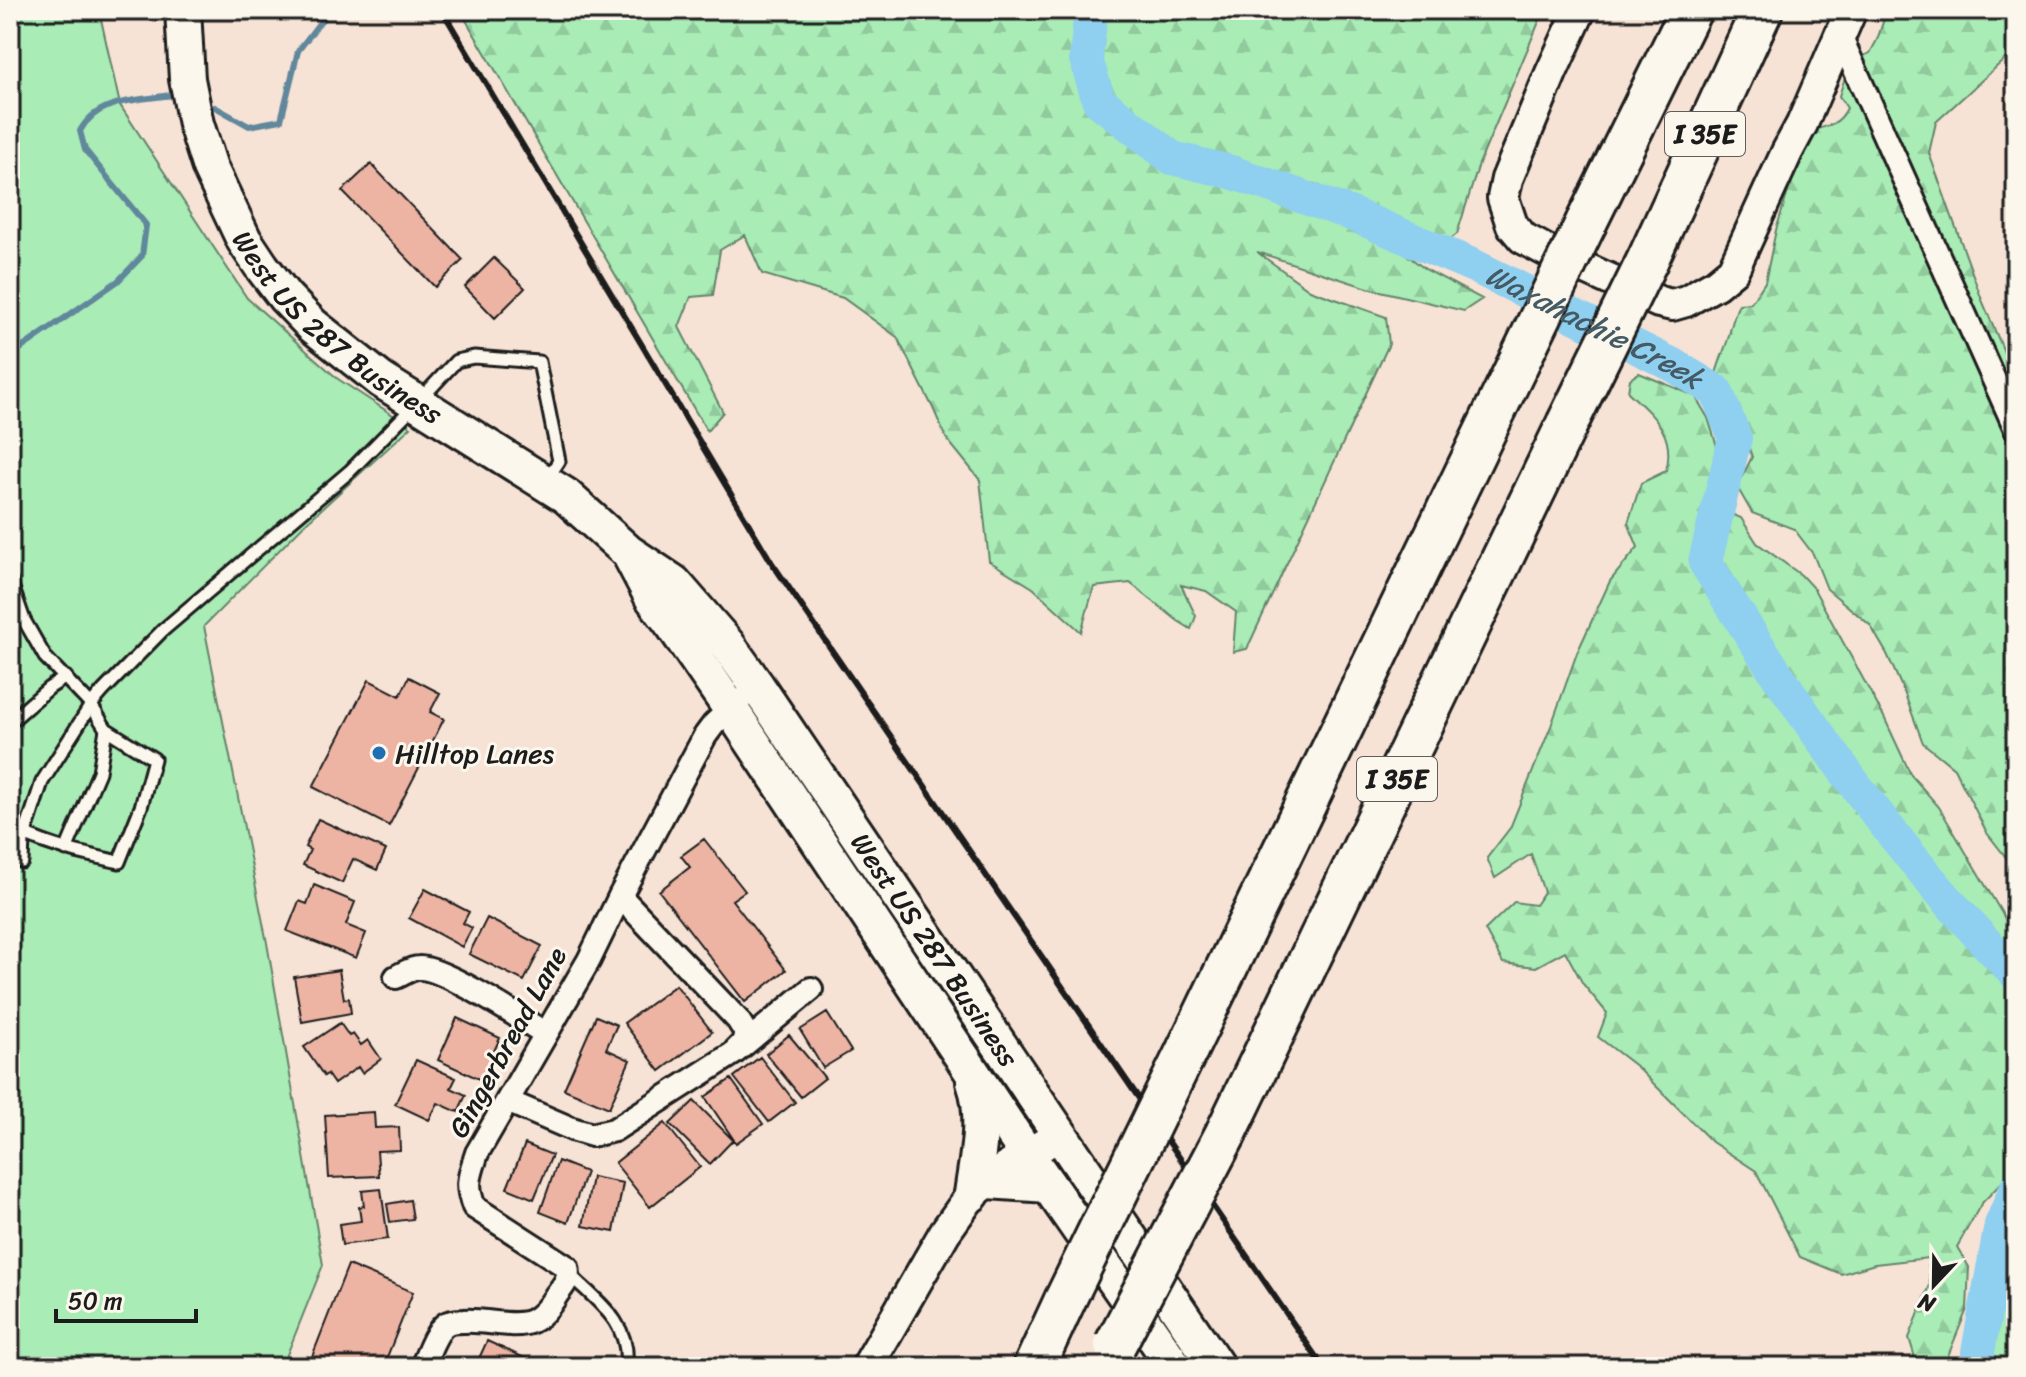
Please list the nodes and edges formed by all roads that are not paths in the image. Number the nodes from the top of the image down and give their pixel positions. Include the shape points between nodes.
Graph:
1 (183, 10) edge
2 (1580, 10) edge
3 (1691, 10) edge
4 (1762, 10) edge
5 (1846, 23) edge
6 (417, 403) junction
7 (2016, 429) edge
8 (546, 482) junction
9 (629, 553) junction
10 (10, 580) edge
11 (66, 677) junction
12 (757, 686) junction
13 (91, 705) junction
14 (730, 708) junction
15 (10, 722) edge
16 (106, 729) junction
17 (10, 827) edge
18 (24, 835) junction
19 (66, 850) junction
20 (22, 862) dead end
21 (620, 896) junction
22 (396, 977) dead end
23 (811, 989) dead end
24 (546, 1034) junction
25 (734, 1053) junction
26 (968, 1063) junction
27 (507, 1101) junction
28 (1059, 1135) junction
29 (1026, 1153) junction
30 (1048, 1185) junction
31 (980, 1188) junction
32 (569, 1274) junction
33 (1059, 1313) junction
34 (1110, 1356) edge
35 (422, 1367) edge
36 (626, 1367) edge
37 (867, 1367) edge
38 (1022, 1367) edge
39 (1034, 1367) edge
40 (1175, 1367) edge
41 (1217, 1367) edge

1 - 6 main road, West US 287 Business via 196,124 244,240 312,325
2 - 5 main road via 1503,198 1512,225 1523,238 1672,305 1733,270
3 - 33 highway, I 35E, bridge
4 - 34 highway, I 35E, bridge via 1648,259 1226,1133
5 - 7 street
6 - 8 main road, West US 287 Business
6 - 8 lane via 456,361 474,357 539,362 559,461
6 - 13 lane via 350,471 163,630
8 - 9 main road, West US 287 Business
9 - 12 main road, West US 287 Business via 674,583
9 - 14 main road, West US 287 Business via 652,597
10 - 11 lane via 45,657
11 - 13 lane
11 - 15 lane
12 - 14 street, Gingerbread Lane
12 - 28 main road, West US 287 Business
13 - 16 lane
13 - 18 lane via 42,782
14 - 21 street, Gingerbread Lane via 705,736
14 - 26 main road, West US 287 Business
16 - 19 lane via 99,772
16 - 19 lane via 154,759 141,807 119,862
17 - 18 lane
18 - 19 lane
18 - 20 lane
21 - 24 street, Gingerbread Lane
21 - 25 street via 738,1020 746,1033
22 - 24 street via 416,968 433,970
23 - 25 street
24 - 27 street, Gingerbread Lane
25 - 27 street via 614,1130 592,1135
26 - 29 main road, West US 287 Business
26 - 31 main road via 980,1099
27 - 32 street, Gingerbread Lane via 477,1153 468,1193 474,1207 567,1267
28 - 29 main road
28 - 41 main road, West US 287 Business
29 - 30 main road, West US 287 Business
29 - 31 main road
30 - 31 main road
30 - 40 main road, West US 287 Business
31 - 37 main road via 945,1232
32 - 35 street via 548,1307 531,1322 444,1325
32 - 36 lane via 623,1331
33 - 38 highway
33 - 39 highway, I 35E

